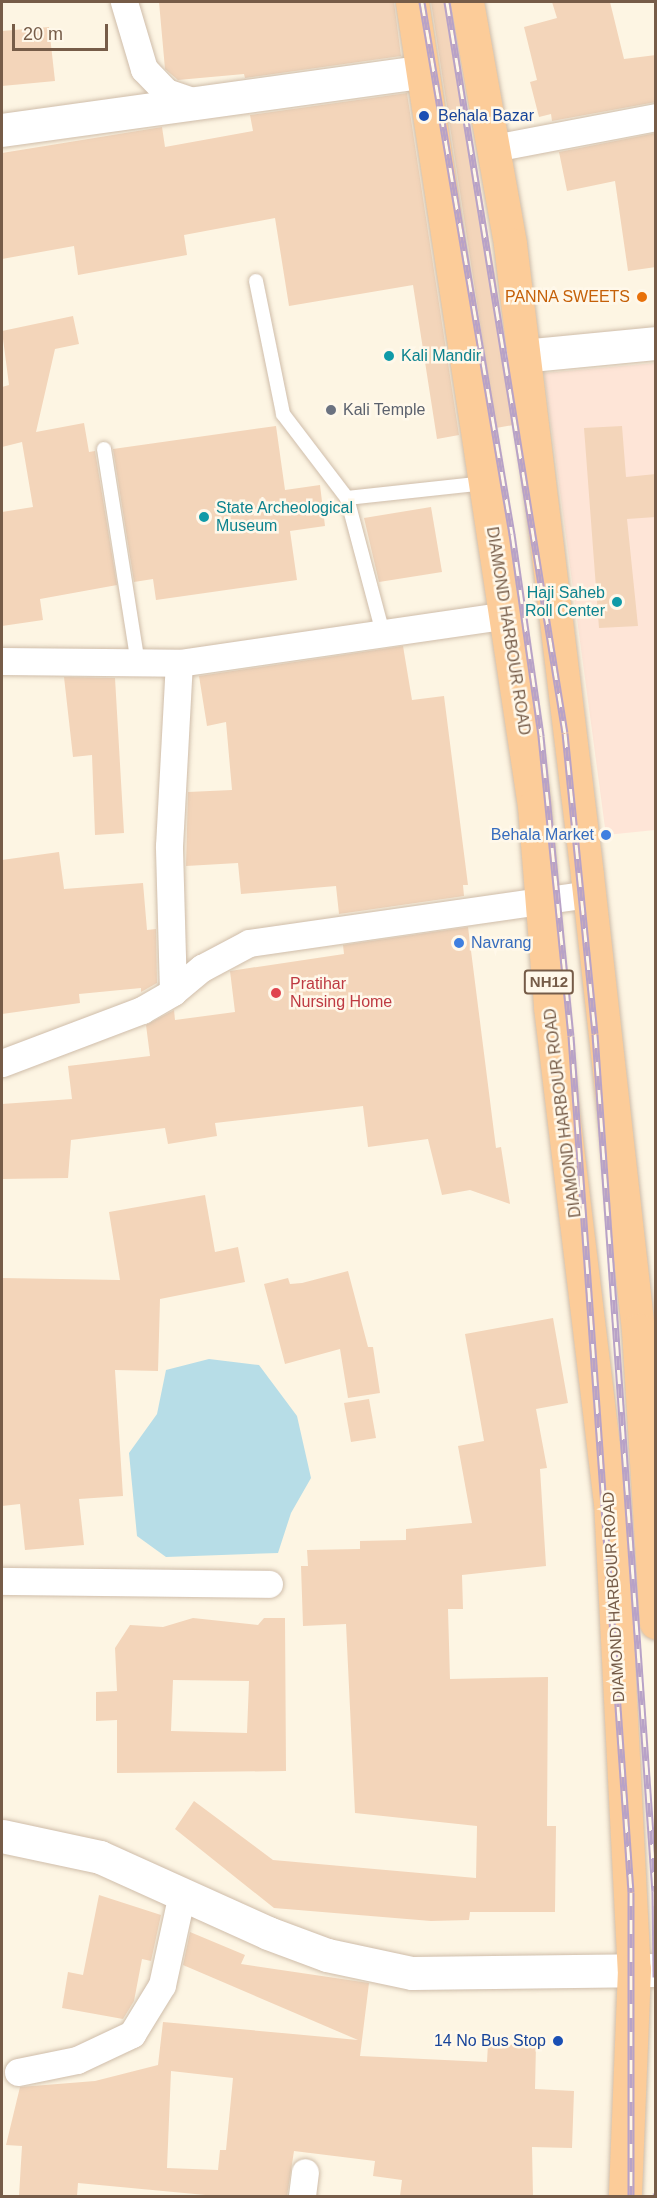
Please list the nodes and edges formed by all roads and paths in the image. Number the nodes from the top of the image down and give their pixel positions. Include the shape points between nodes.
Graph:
1 (124, 2) edge
2 (412, 2) edge
3 (467, 2) edge
4 (422, 72) junction
5 (198, 103) junction
6 (656, 117) edge
7 (2, 130) edge
8 (494, 148) junction
9 (256, 281) dead end
10 (656, 342) edge
11 (521, 356) junction
12 (104, 449) dead end
13 (486, 483) junction
14 (347, 498) junction
15 (508, 615) junction
16 (383, 633) junction
17 (2, 661) edge
18 (138, 663) junction
19 (178, 663) junction
20 (589, 894) junction
21 (542, 900) junction
22 (173, 992) junction
23 (2, 1063) edge
24 (651, 1484) edge
25 (2, 1581) edge
26 (269, 1584) dead end
27 (656, 1622) edge
28 (2, 1836) edge
29 (182, 1893) junction
30 (645, 1969) edge
31 (18, 2072) dead end
32 (626, 2196) edge

1 - 5 street via 144,69 166,92
2 - 4 highway, DIAMOND HARBOUR ROAD / NH12
3 - 8 highway, NH12
4 - 5 street
4 - 13 highway, DIAMOND HARBOUR ROAD / NH12
5 - 7 street
6 - 8 street
8 - 11 highway, NH12
9 - 14 lane via 283,414
10 - 11 street
11 - 20 highway, NH12
12 - 18 lane
13 - 14 lane
13 - 15 highway, DIAMOND HARBOUR ROAD / NH12
14 - 16 lane
15 - 16 street
15 - 21 highway, DIAMOND HARBOUR ROAD / NH12
16 - 19 street
17 - 18 street
18 - 19 street
19 - 22 street via 169,846
20 - 21 street
20 - 24 highway, NH12 via 638,1330
21 - 22 street via 249,944 202,968
21 - 30 highway, DIAMOND HARBOUR ROAD / NH12 via 609,1501
22 - 23 street via 142,1010
24 - 27 highway, NH12
25 - 26 street
28 - 29 street via 100,1857
29 - 30 street via 327,1955 412,1973 523,1975
29 - 31 street via 162,1985 132,2034 77,2060
30 - 32 highway, DIAMOND HARBOUR ROAD / NH12

